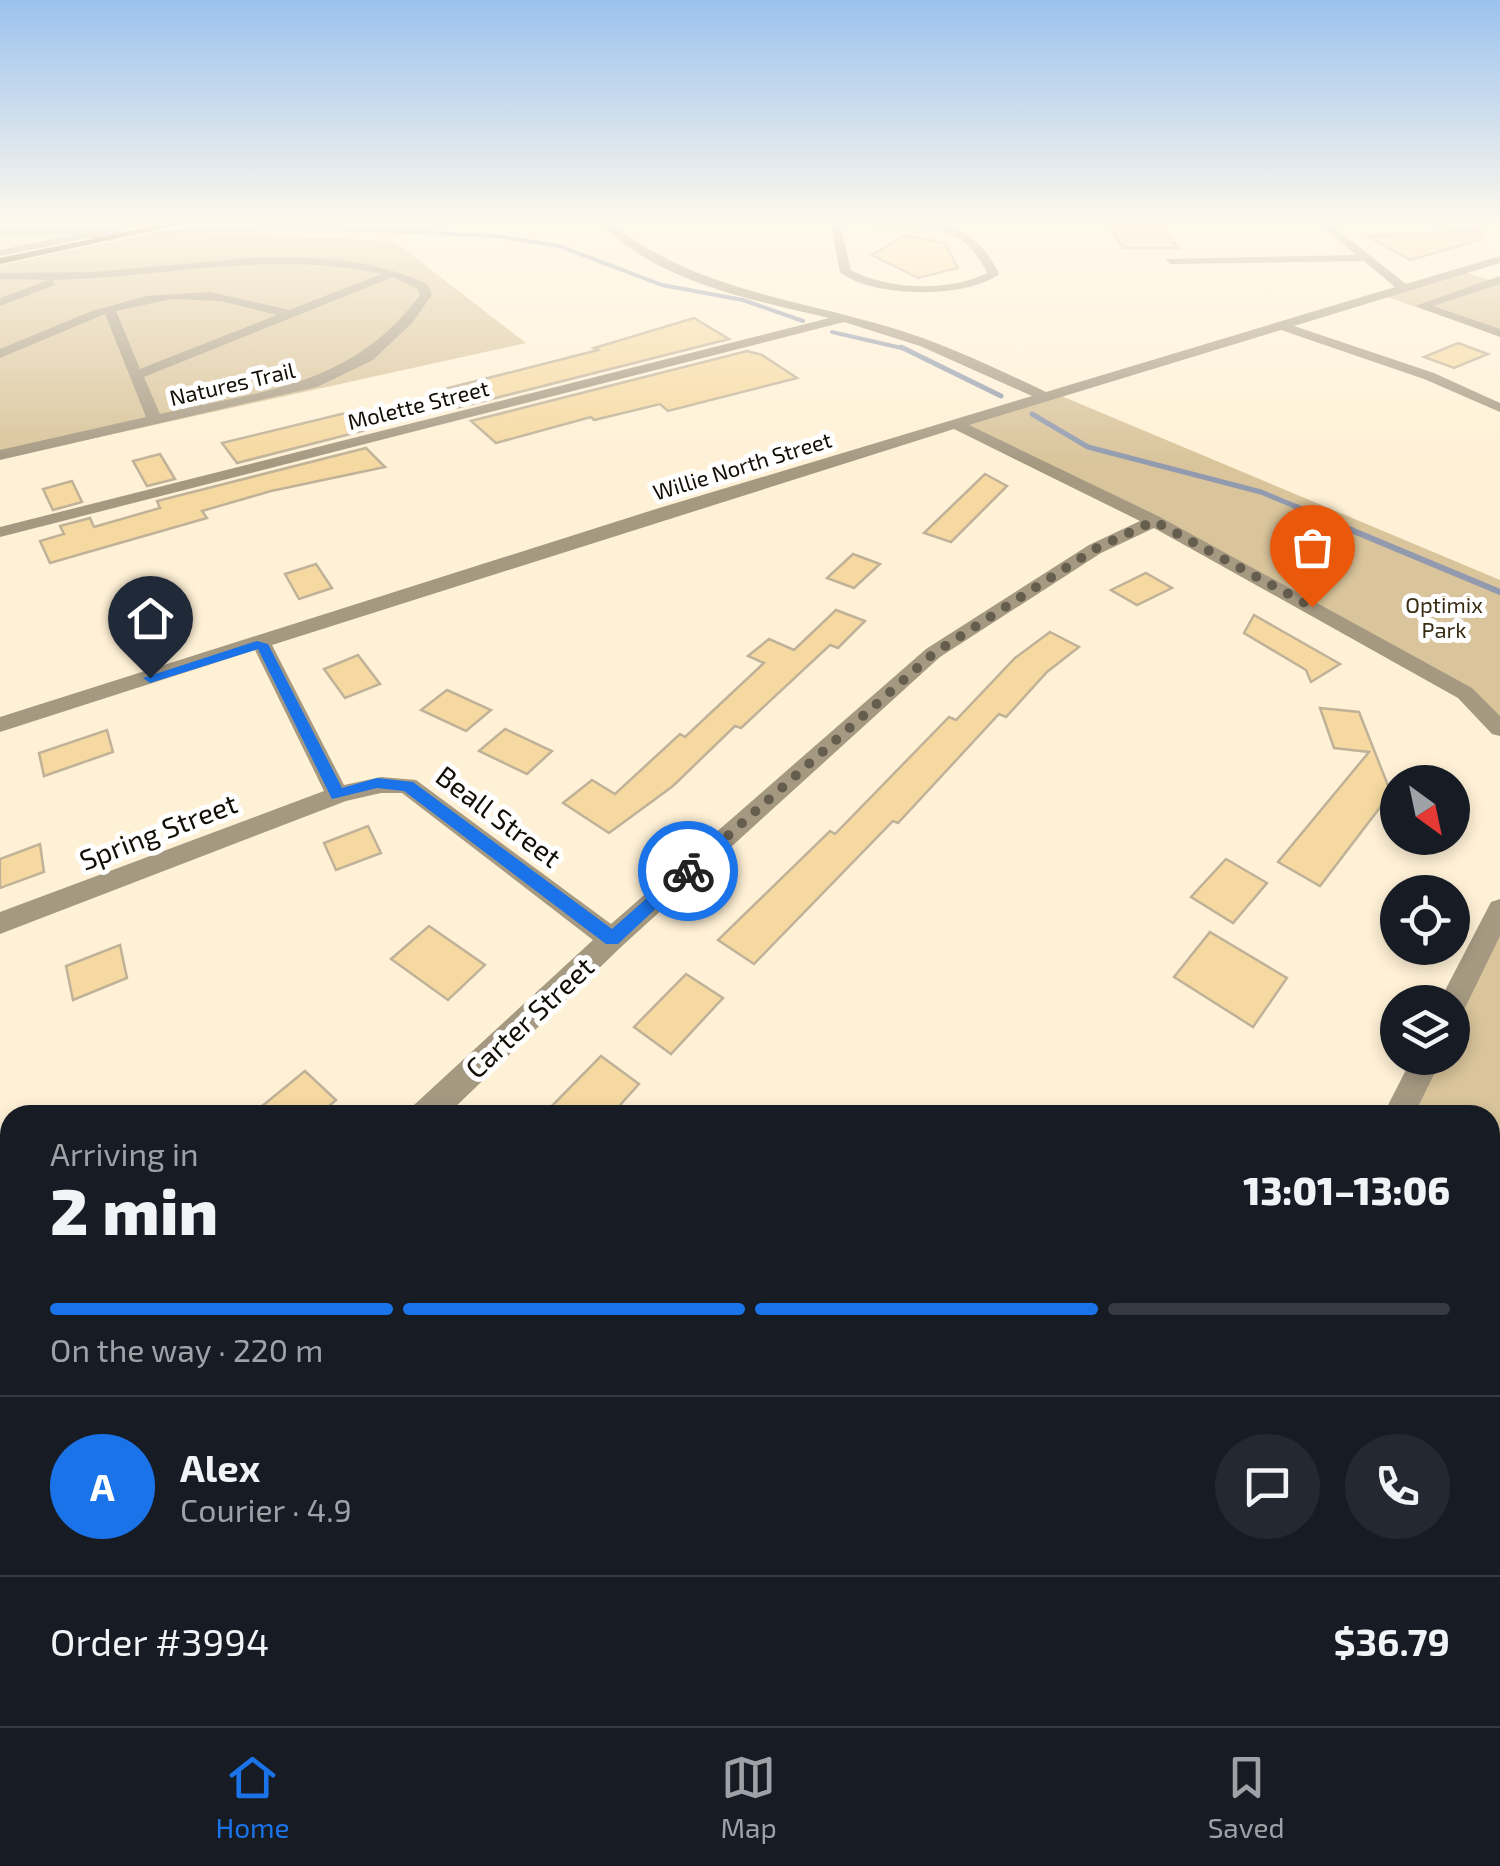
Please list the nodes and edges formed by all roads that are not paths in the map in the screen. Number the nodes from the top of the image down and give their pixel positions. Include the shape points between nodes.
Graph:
1 (140, 304) edge
2 (247, 304) edge
3 (316, 304) edge
4 (420, 304) edge
5 (795, 304) edge
6 (1352, 304) edge
7 (1410, 304) edge
8 (1428, 304) edge
9 (1421, 306) junction
10 (109, 309) junction
11 (289, 314) junction
12 (846, 318) junction
13 (1280, 325) junction
14 (1500, 334) edge
15 (0, 354) edge
16 (134, 376) junction
17 (1046, 398) junction
18 (1500, 408) edge
19 (155, 421) junction
20 (955, 424) junction
21 (0, 455) edge
22 (1154, 521) junction
23 (0, 532) edge
24 (262, 644) junction
25 (0, 724) edge
26 (1500, 729) edge
27 (338, 795) junction
28 (1500, 909) edge
29 (0, 923) edge
30 (612, 939) junction
31 (1462, 985) edge
32 (1418, 1075) edge
33 (437, 1105) edge
34 (1403, 1105) edge

1 - 10 street
2 - 11 street
3 - 11 street
4 - 19 street, Natures Trail via 368,357 312,384
5 - 12 street
6 - 13 street, Willie North Street
7 - 9 street
8 - 9 street
9 - 14 street
10 - 15 street
10 - 16 street
11 - 16 street
12 - 17 street via 928,344
12 - 23 street, Molette Street
13 - 17 street, Willie North Street
13 - 18 street
16 - 19 street
17 - 20 street, Willie North Street
19 - 21 street, Natures Trail
20 - 22 street
20 - 24 street, Willie North Street
22 - 26 street via 1465,693
22 - 30 street, Carter Street via 1095,549 933,654
24 - 25 street, Willie North Street
24 - 27 street
27 - 29 street, Spring Street
27 - 30 street, Beall Street via 377,783 408,786
28 - 31 street
30 - 33 street, Carter Street
32 - 34 street

